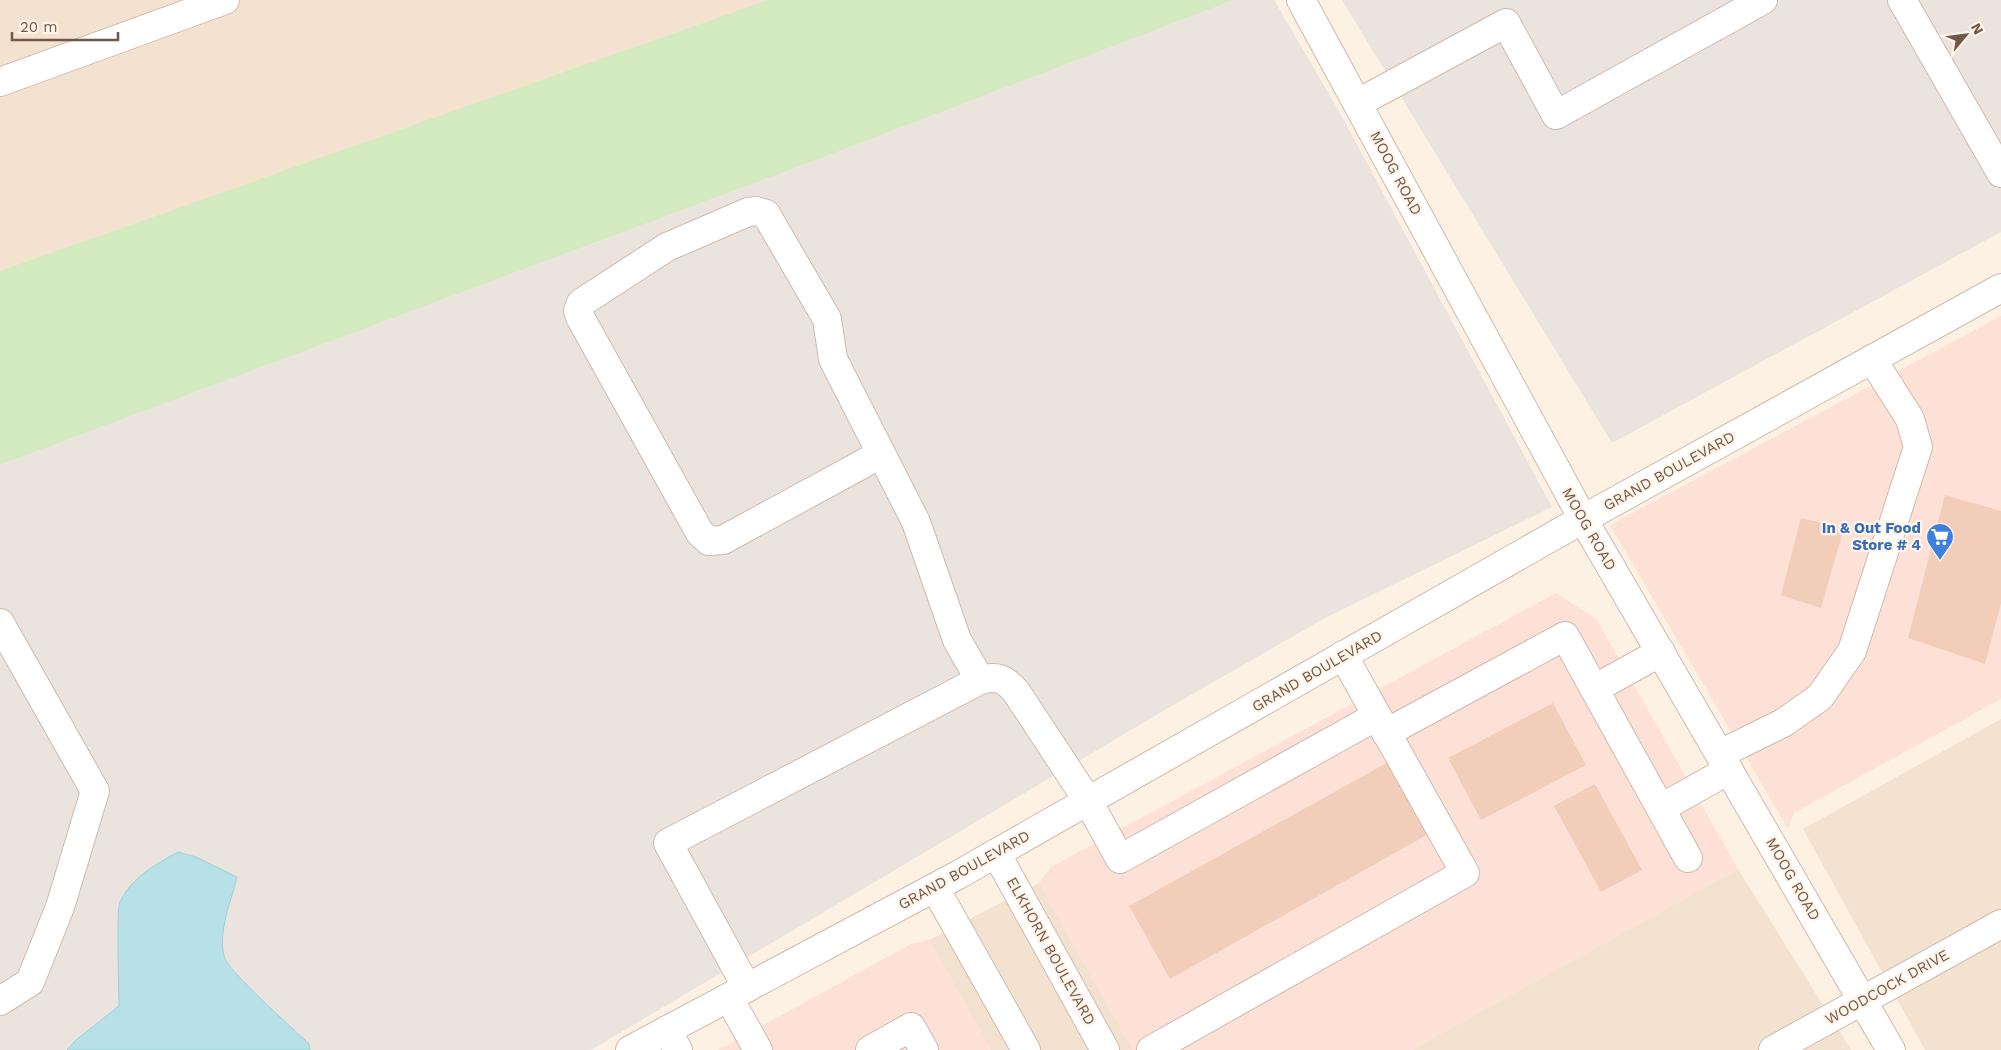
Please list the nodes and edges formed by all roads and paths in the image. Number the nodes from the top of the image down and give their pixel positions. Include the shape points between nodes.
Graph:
1 (226, 0) edge
2 (1301, 0) edge
3 (1763, 0) edge
4 (1902, 0) edge
5 (0, 82) edge
6 (1358, 103) junction
7 (2001, 173) edge
8 (2001, 288) edge
9 (1872, 359) junction
10 (881, 454) junction
11 (1583, 519) junction
12 (0, 623) edge
13 (1661, 652) junction
14 (1343, 655) junction
15 (980, 680) junction
16 (1594, 689) junction
17 (1382, 725) junction
18 (1725, 762) junction
19 (1088, 801) junction
20 (1661, 808) junction
21 (996, 853) junction
22 (1688, 858) dead end
23 (935, 888) junction
24 (2001, 924) edge
25 (738, 992) junction
26 (0, 1000) edge
27 (1864, 1000) junction
28 (672, 1040) edge
29 (630, 1050) edge
30 (758, 1050) edge
31 (870, 1050) edge
32 (924, 1050) edge
33 (1026, 1050) edge
34 (1105, 1050) edge
35 (1152, 1050) edge
36 (1773, 1050) edge
37 (1891, 1050) edge

1 - 5 street
2 - 6 street, MOOG ROAD
3 - 6 street via 1556,115 1506,23
4 - 7 street
6 - 11 street, MOOG ROAD
8 - 9 street, GRAND BOULEVARD
9 - 11 street, GRAND BOULEVARD
9 - 18 street via 1910,419 1918,447 1852,651 1820,698
10 - 10 street via 833,358 827,319 771,221 762,212 748,212 667,247 579,307 580,317 704,539 723,540
10 - 15 street via 916,522 957,640
11 - 13 street, MOOG ROAD
11 - 14 street, GRAND BOULEVARD
12 - 26 street via 95,792 60,907 30,982
13 - 16 street
13 - 18 street, MOOG ROAD
14 - 17 street
14 - 19 street, GRAND BOULEVARD
15 - 19 street via 996,678 1010,684
15 - 25 street via 668,843
16 - 17 street via 1565,636
16 - 20 street
17 - 19 street via 1120,859
17 - 35 street via 1466,873
18 - 20 street
18 - 27 street, MOOG ROAD
19 - 21 street, GRAND BOULEVARD
20 - 22 street
21 - 23 street, GRAND BOULEVARD
21 - 34 street, ELKHORN BOULEVARD
23 - 25 street, GRAND BOULEVARD
23 - 33 street
24 - 27 street, WOODCOCK DRIVE
25 - 28 street, GRAND BOULEVARD
25 - 30 street
27 - 36 street, WOODCOCK DRIVE
27 - 37 street, MOOG ROAD
28 - 29 street, GRAND BOULEVARD
31 - 32 street via 911,1027

